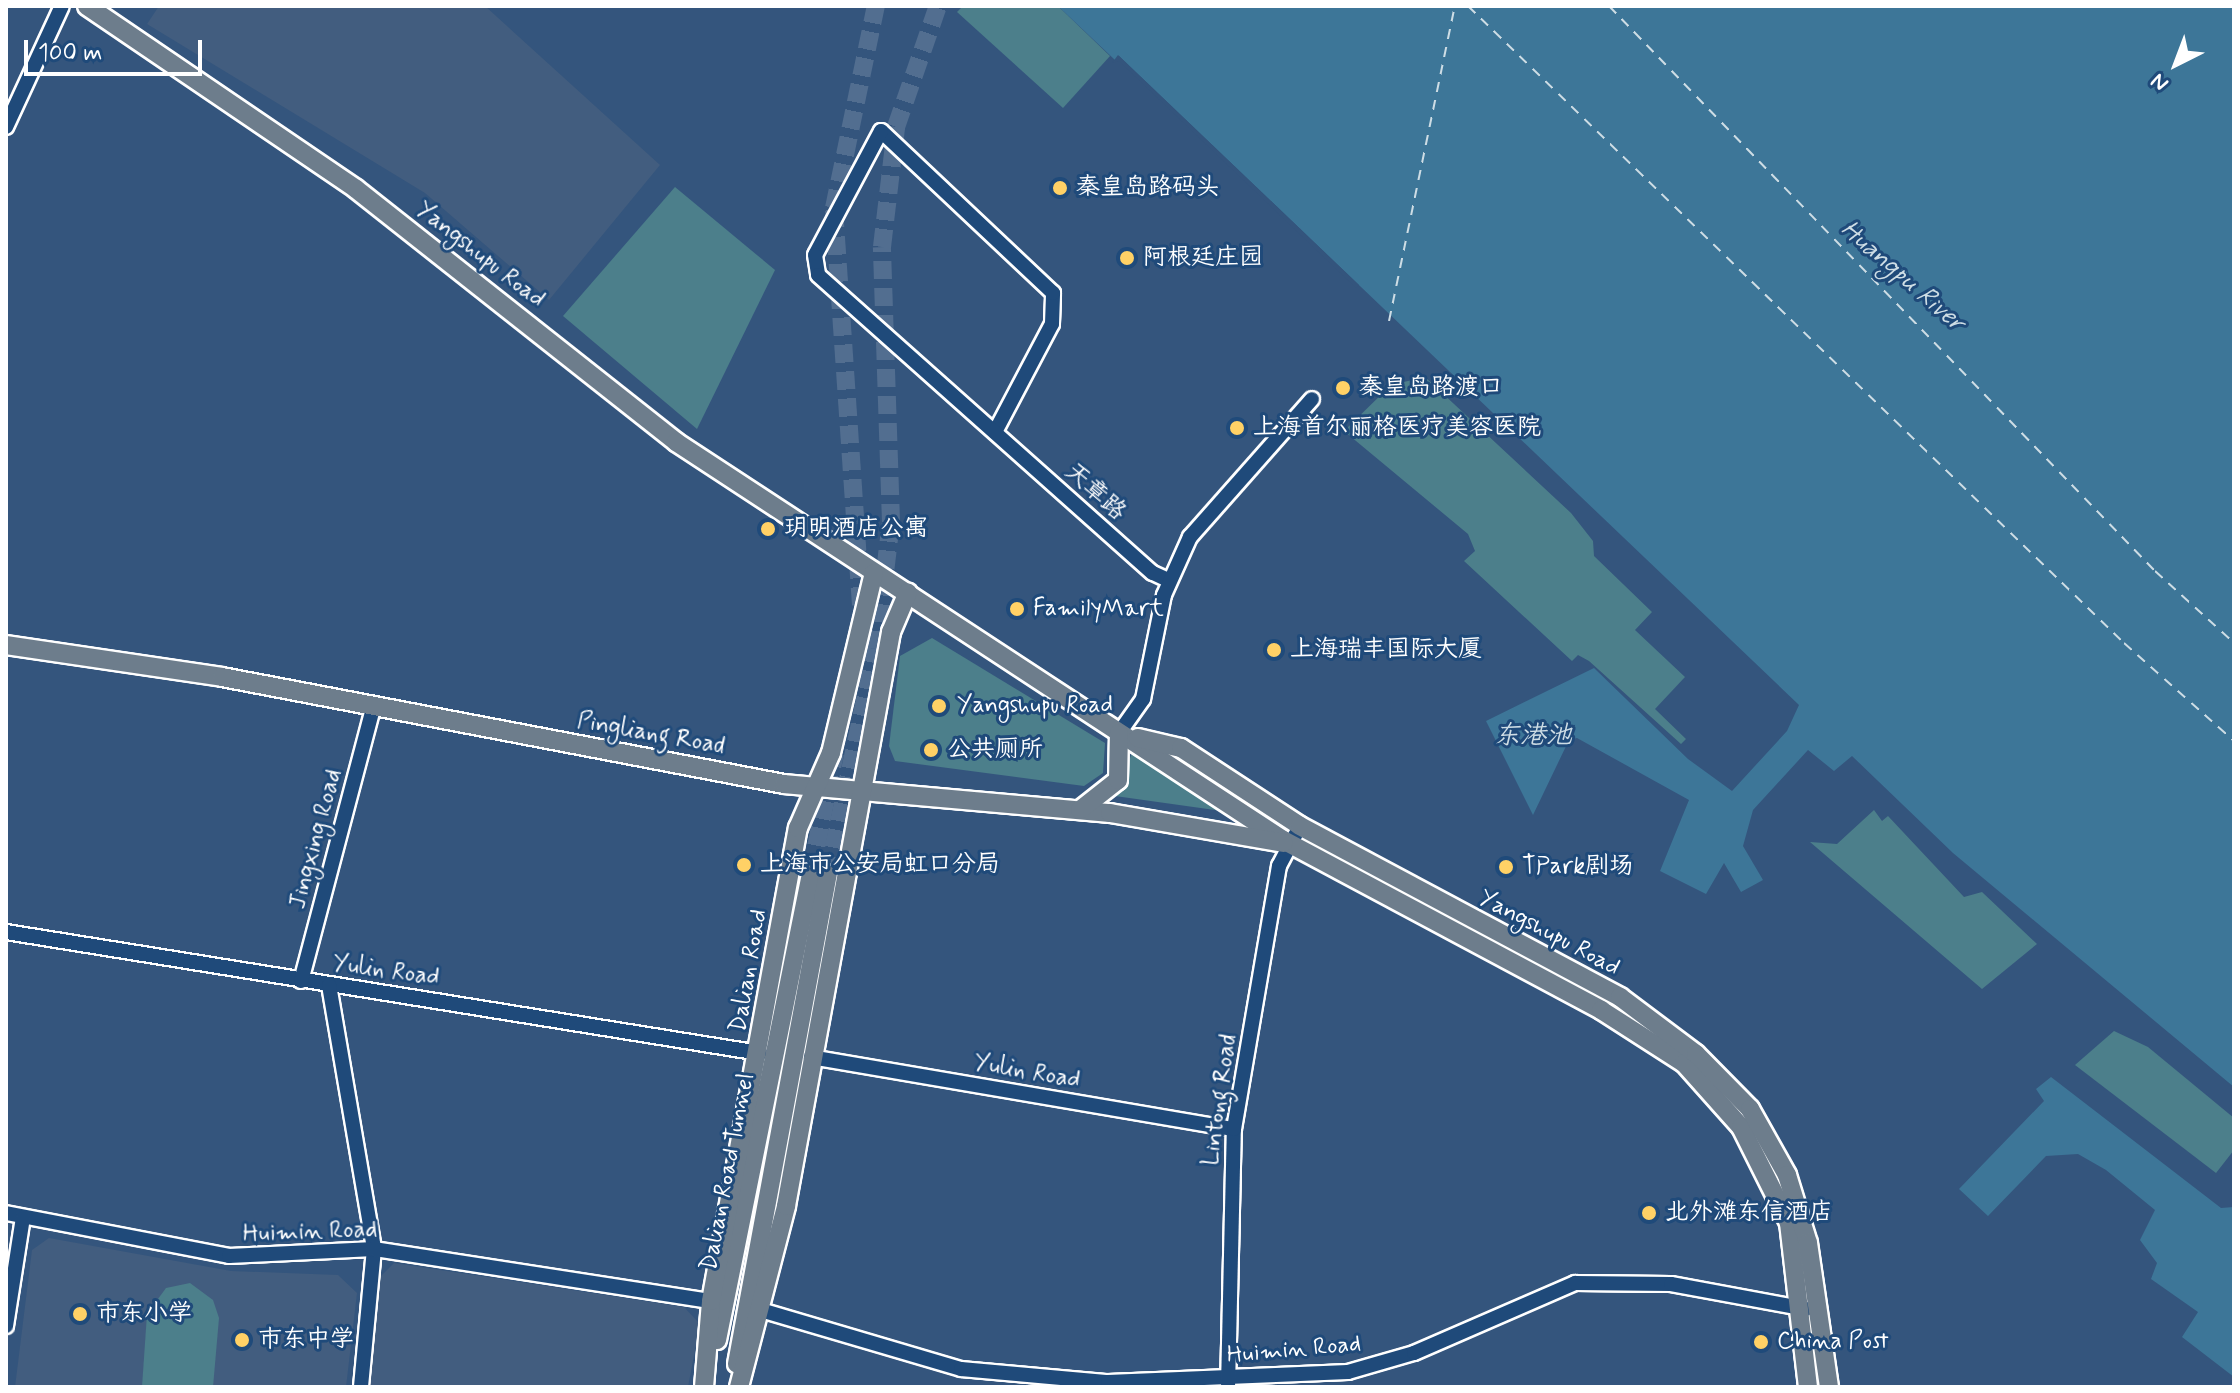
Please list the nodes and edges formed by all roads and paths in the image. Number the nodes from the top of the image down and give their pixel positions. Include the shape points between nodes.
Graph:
1 (62, 6) edge
2 (87, 6) edge
3 (6, 127) edge
4 (1312, 399) dead end
5 (995, 432) junction
6 (874, 573) junction
7 (1168, 580) junction
8 (908, 592) junction
9 (6, 645) edge
10 (373, 709) junction
11 (1119, 733) junction
12 (819, 786) junction
13 (862, 786) junction
14 (1080, 810) junction
15 (1300, 826) junction
16 (1290, 845) junction
17 (6, 932) edge
18 (301, 981) junction
19 (329, 985) junction
20 (760, 1053) junction
21 (811, 1057) junction
22 (1234, 1129) junction
23 (6, 1213) edge
24 (23, 1217) junction
25 (374, 1249) junction
26 (711, 1301) junction
27 (1809, 1308) junction
28 (764, 1311) junction
29 (6, 1326) edge
30 (1023, 1383) edge
31 (1228, 1383) edge
32 (361, 1387) edge
33 (705, 1387) edge
34 (736, 1387) edge
35 (1808, 1387) edge
36 (1829, 1387) edge

1 - 3 street
2 - 6 main road, Yangshupu Road via 356,189 676,442
4 - 7 street via 1214,502
5 - 5 street, 天章路 via 1052,324 1053,293 881,131 814,268
5 - 7 street, 天章路
6 - 8 main road, Yangshupu Road
6 - 12 main road, Dalian Road
7 - 11 street via 1143,699
8 - 11 main road, Yangshupu Road
8 - 13 main road via 891,632
9 - 10 main road, Pingliang Road
10 - 12 main road, Pingliang Road
10 - 18 street, Jingxing Road
11 - 14 main road via 1118,780
11 - 15 main road, Yangshupu Road via 1181,748
11 - 16 main road, Yangshupu Road
12 - 13 main road, Pingliang Road
12 - 20 main road, Dalian Road via 798,828
13 - 14 main road, Pingliang Road
13 - 21 main road
14 - 16 main road, Pingliang Road
15 - 16 street, Lintong Road
15 - 27 main road, Yangshupu Road via 1620,997 1696,1054 1772,1143 1801,1215
16 - 22 street, Lintong Road via 1275,885
16 - 27 main road, Yangshupu Road via 1601,1010 1684,1063 1723,1103 1768,1174 1789,1223
17 - 18 street, Yulin Road
18 - 19 street, Yulin Road
19 - 20 street, Yulin Road
19 - 25 street
20 - 26 main road, Dalian Road
21 - 22 street, Yulin Road
21 - 28 main road
22 - 31 street, Lintong Road
23 - 24 street, Huimin Road
24 - 25 street, Huimin Road via 251,1258
24 - 29 street
25 - 26 street, Huimin Road
25 - 32 street
26 - 33 main road, Dalian Road
27 - 31 street, Huimin Road via 1671,1284 1575,1283 1377,1365
27 - 35 main road
27 - 36 main road
28 - 30 street, Huimin Road
28 - 34 main road
30 - 31 street, Huimin Road
33 - 34 main road, Dalian Road Tunnel via 820,873

